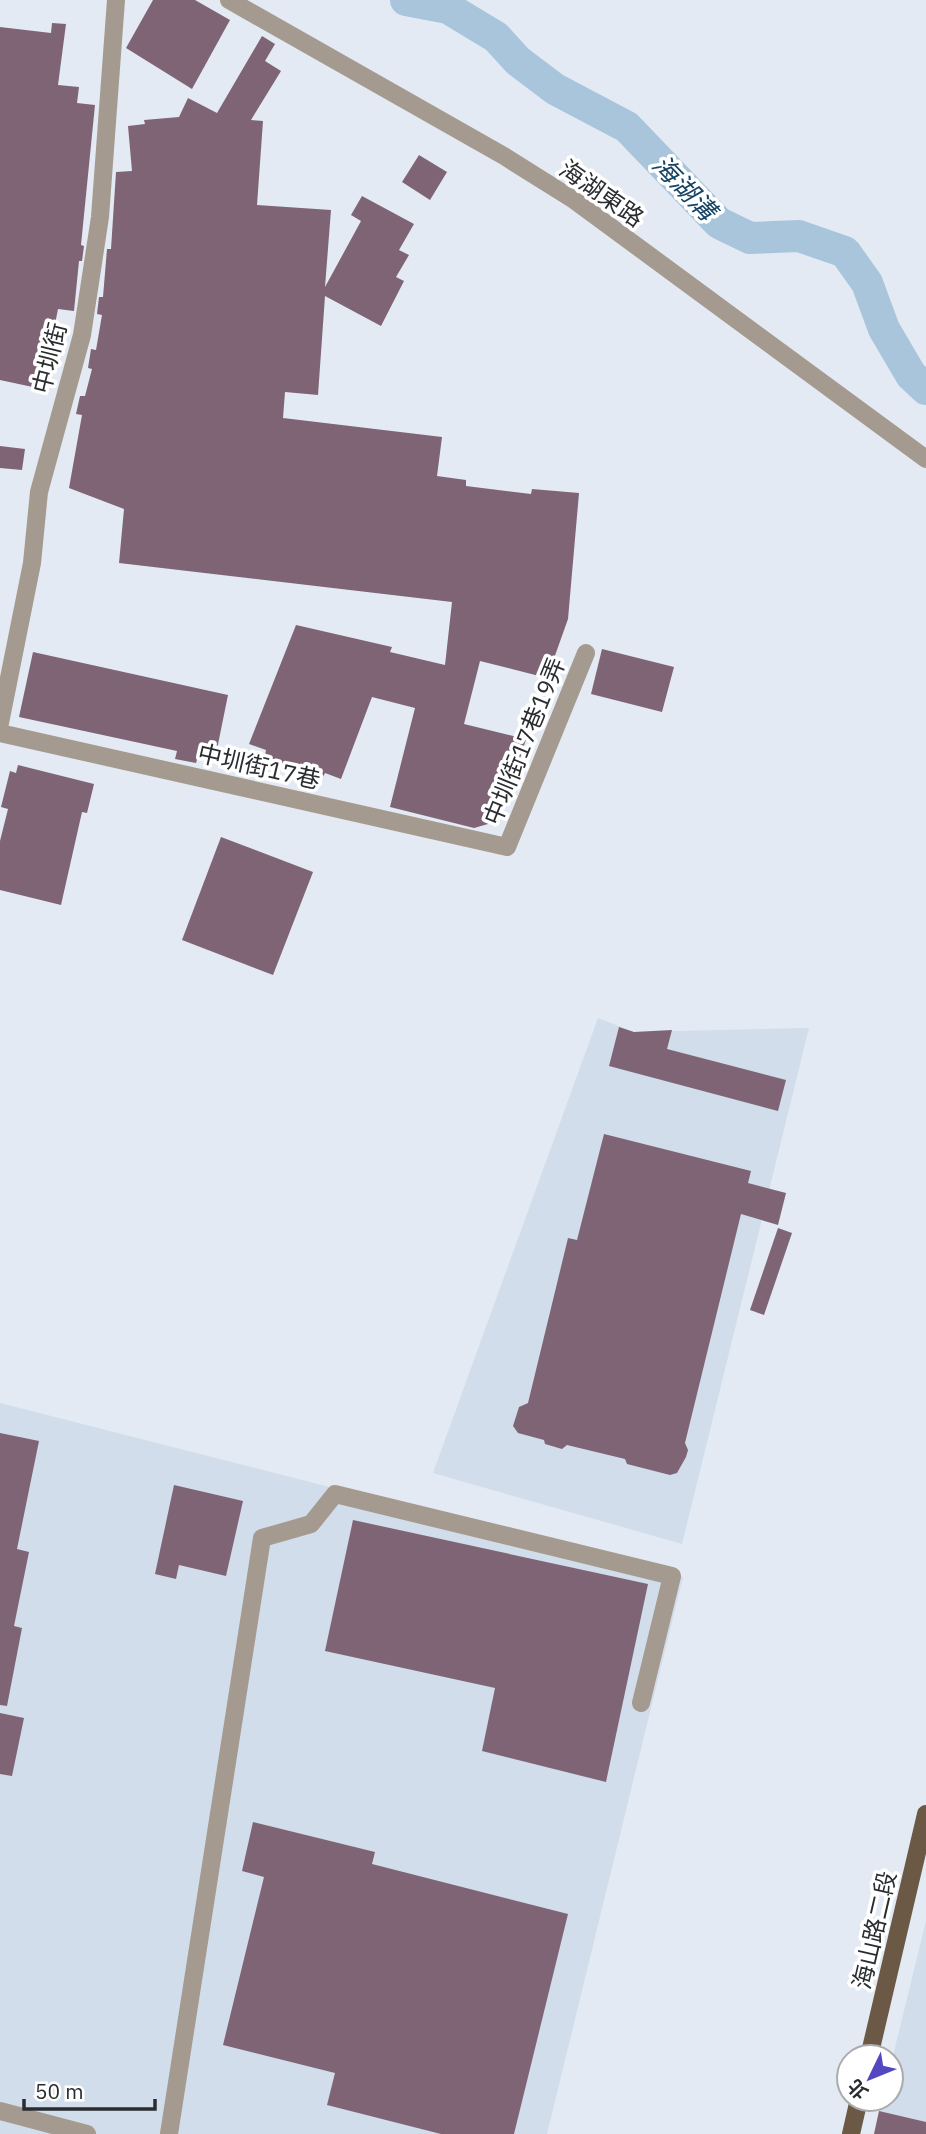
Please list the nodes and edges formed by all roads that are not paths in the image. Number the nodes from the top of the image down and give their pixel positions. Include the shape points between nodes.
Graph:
1 (116, 0) edge
2 (229, 0) edge
3 (926, 458) edge
4 (586, 653) dead end
5 (0, 723) edge
6 (0, 733) edge
7 (507, 847) joint
8 (641, 1703) dead end
9 (926, 1814) edge
10 (872, 2043) edge
11 (0, 2111) edge
12 (856, 2113) edge
13 (87, 2134) edge
14 (169, 2134) edge
15 (851, 2134) edge

1 - 5 street, 中圳街 via 100,217 82,335 39,492 32,563
2 - 3 street, 海湖東路 via 574,200
4 - 7 street, 中圳街17巷19弄
6 - 7 street, 中圳街17巷
8 - 14 street via 672,1576 335,1494 311,1524 262,1538
9 - 10 main road, 海山路二段
11 - 13 street
12 - 15 main road

